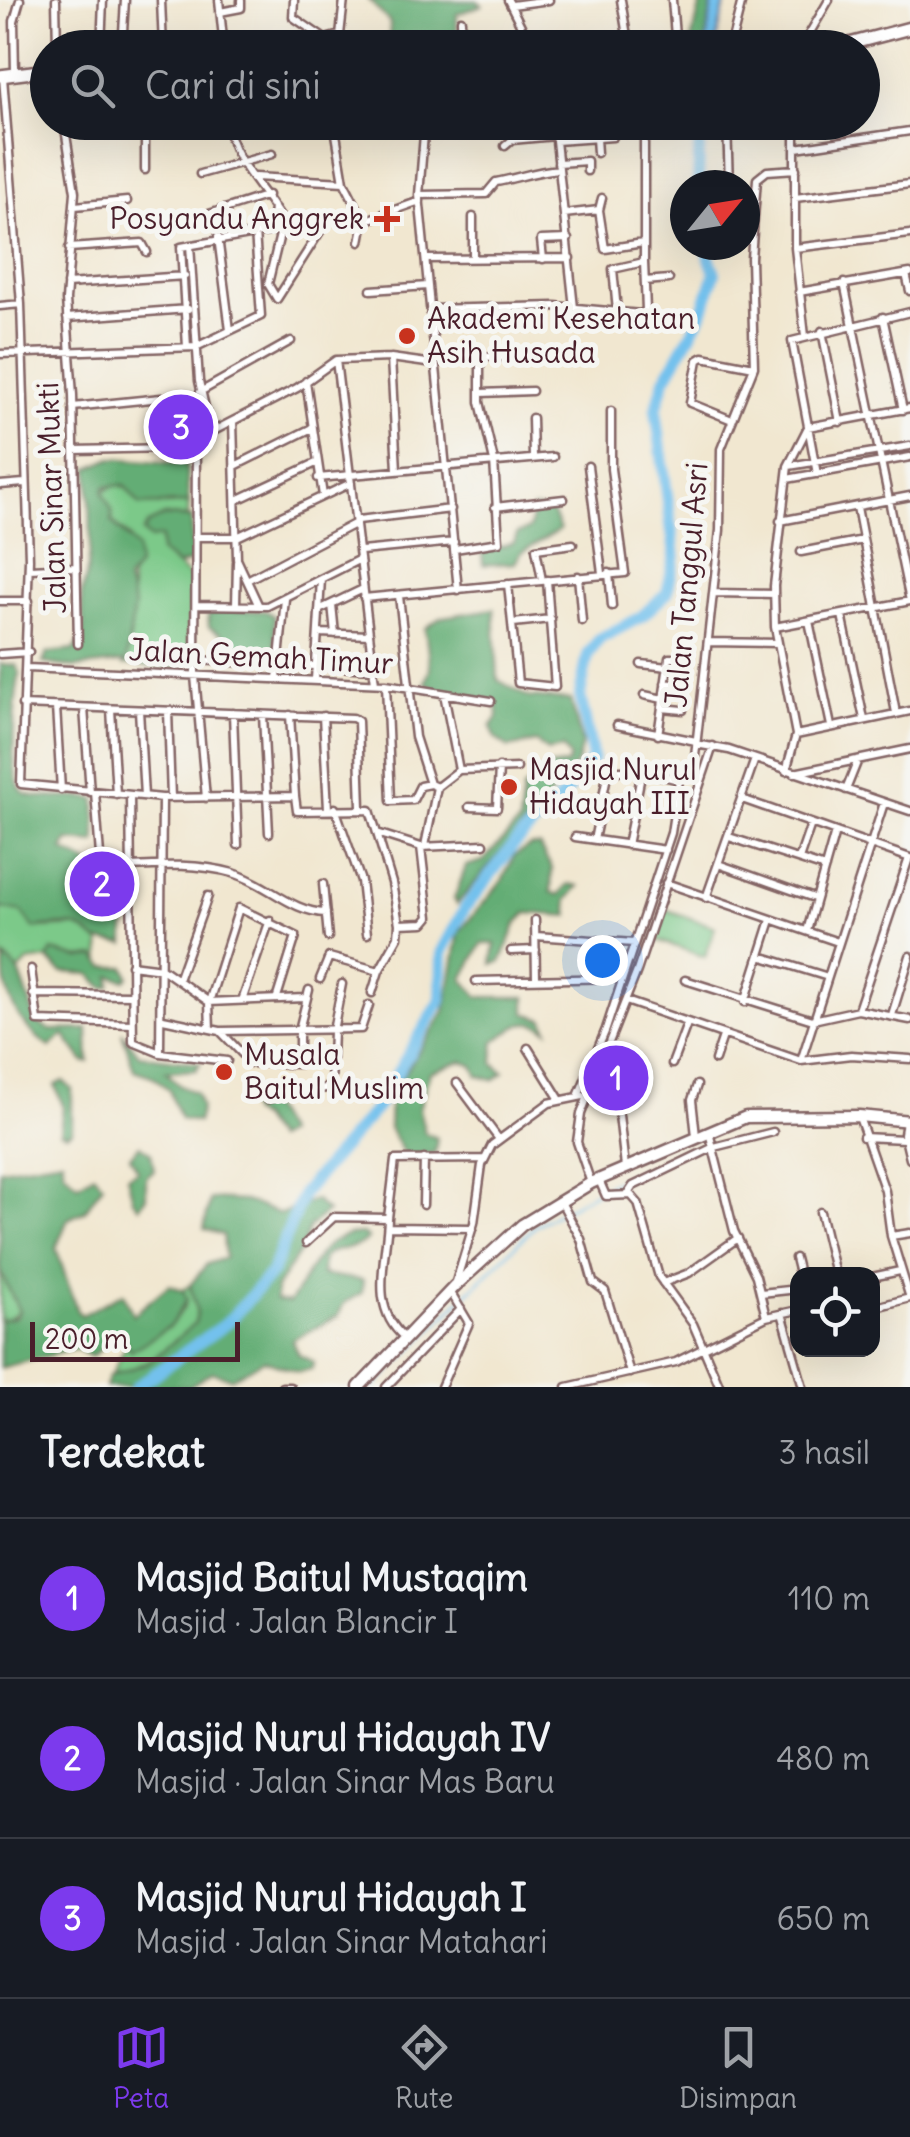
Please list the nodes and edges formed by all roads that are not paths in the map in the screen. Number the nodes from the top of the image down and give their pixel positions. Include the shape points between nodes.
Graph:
1 (20, 0) edge
2 (56, 0) edge
3 (103, 0) edge
4 (124, 0) edge
5 (161, 0) edge
6 (220, 0) edge
7 (241, 0) edge
8 (294, 0) edge
9 (344, 0) edge
10 (549, 0) edge
11 (621, 0) edge
12 (672, 0) edge
13 (742, 0) edge
14 (828, 0) edge
15 (510, 3) edge
16 (220, 12) junction
17 (461, 20) dead end
18 (57, 30) edge
19 (102, 30) edge
20 (123, 30) edge
21 (162, 30) edge
22 (222, 30) edge
23 (308, 30) edge
24 (341, 30) edge
25 (461, 30) edge
26 (523, 30) edge
27 (625, 30) edge
28 (674, 30) edge
29 (734, 30) edge
30 (810, 30) edge
31 (909, 33) edge
32 (880, 39) edge
33 (6, 75) edge
34 (910, 131) edge
35 (880, 135) edge
36 (67, 140) edge
37 (144, 140) edge
38 (233, 140) edge
39 (337, 140) edge
40 (424, 140) edge
41 (512, 140) edge
42 (556, 140) edge
43 (596, 140) edge
44 (644, 140) edge
45 (727, 140) edge
46 (795, 140) edge
47 (850, 140) edge
48 (505, 146) dead end
49 (796, 148) junction
50 (597, 153) dead end
51 (272, 154) dead end
52 (240, 159) junction
53 (558, 166) junction
54 (796, 169) junction
55 (146, 170) dead end
56 (729, 170) edge
57 (588, 171) dead end
58 (200, 174) dead end
59 (254, 177) junction
60 (344, 182) junction
61 (910, 184) edge
62 (268, 195) junction
63 (419, 198) junction
64 (602, 198) dead end
65 (795, 198) junction
66 (127, 202) dead end
67 (75, 206) junction
68 (274, 207) junction
69 (599, 210) junction
70 (564, 214) junction
71 (472, 217) dead end
72 (325, 220) dead end
73 (364, 220) junction
74 (282, 222) junction
75 (169, 227) dead end
76 (321, 230) junction
77 (255, 232) junction
78 (910, 234) edge
79 (218, 237) junction
80 (568, 239) junction
81 (360, 242) dead end
82 (643, 243) junction
83 (190, 245) junction
84 (69, 248) junction
85 (795, 248) junction
86 (147, 252) dead end
87 (473, 257) junction
88 (542, 258) junction
89 (570, 258) junction
90 (426, 259) junction
91 (644, 262) junction
92 (908, 274) edge
93 (184, 276) junction
94 (670, 279) dead end
95 (645, 281) junction
96 (844, 283) junction
97 (67, 284) junction
98 (428, 286) junction
99 (371, 290) dead end
100 (910, 291) edge
101 (799, 292) junction
102 (21, 304) junction
103 (0, 306) edge
104 (188, 308) junction
105 (574, 308) junction
106 (431, 309) junction
107 (617, 312) junction
108 (910, 312) edge
109 (883, 317) junction
110 (67, 318) junction
111 (852, 323) junction
112 (230, 330) junction
113 (822, 331) junction
114 (805, 336) junction
115 (291, 341) dead end
116 (192, 347) junction
117 (69, 351) junction
118 (0, 354) edge
119 (21, 354) junction
120 (433, 354) junction
121 (480, 354) junction
122 (392, 358) junction
123 (336, 360) junction
124 (545, 360) dead end
125 (434, 364) junction
126 (754, 367) junction
127 (306, 381) junction
128 (532, 391) dead end
129 (200, 392) junction
130 (481, 393) junction
131 (73, 407) junction
132 (906, 409) edge
133 (612, 412) dead end
134 (872, 416) junction
135 (532, 418) dead end
136 (233, 420) junction
137 (732, 420) junction
138 (840, 422) junction
139 (312, 428) junction
140 (808, 428) junction
141 (210, 430) junction
142 (196, 440) junction
143 (910, 446) edge
144 (74, 450) junction
145 (880, 451) junction
146 (910, 456) edge
147 (553, 457) dead end
148 (533, 458) junction
149 (494, 461) junction
150 (316, 462) junction
151 (814, 462) junction
152 (882, 462) junction
153 (446, 465) junction
154 (235, 466) junction
155 (588, 466) dead end
156 (788, 466) junction
157 (397, 470) junction
158 (352, 474) junction
159 (816, 474) junction
160 (318, 478) junction
161 (786, 479) junction
162 (24, 484) junction
163 (351, 484) junction
164 (0, 485) edge
165 (322, 496) junction
166 (910, 496) edge
167 (564, 499) dead end
168 (237, 500) junction
169 (890, 500) junction
170 (496, 507) junction
171 (856, 507) junction
172 (452, 508) junction
173 (357, 521) junction
174 (780, 521) junction
175 (195, 537) junction
176 (237, 537) junction
177 (863, 540) junction
178 (573, 544) dead end
179 (454, 545) junction
180 (801, 552) dead end
181 (360, 555) junction
182 (237, 559) junction
183 (76, 567) junction
184 (30, 569) junction
185 (606, 573) junction
186 (578, 576) junction
187 (249, 579) junction
188 (322, 579) junction
189 (544, 580) junction
190 (508, 584) junction
191 (362, 589) junction
192 (458, 590) junction
193 (713, 593) junction
194 (774, 594) junction
195 (398, 596) junction
196 (364, 598) junction
197 (285, 599) junction
198 (0, 601) edge
199 (30, 601) junction
200 (910, 601) edge
201 (258, 604) junction
202 (332, 604) junction
203 (196, 605) junction
204 (236, 605) junction
205 (612, 606) dead end
206 (876, 608) junction
207 (320, 610) junction
208 (842, 615) junction
209 (551, 619) junction
210 (582, 621) dead end
211 (809, 621) junction
212 (513, 623) junction
213 (775, 628) junction
214 (319, 634) junction
215 (335, 634) junction
216 (369, 635) junction
217 (708, 642) junction
218 (778, 642) junction
219 (78, 644) dead end
220 (29, 652) junction
221 (0, 654) edge
222 (684, 658) dead end
223 (195, 660) junction
224 (642, 664) dead end
225 (279, 666) junction
226 (315, 666) junction
227 (668, 667) junction
228 (26, 668) junction
229 (375, 669) junction
230 (195, 676) junction
231 (277, 679) junction
232 (316, 680) junction
233 (375, 683) junction
234 (665, 683) junction
235 (386, 684) junction
236 (686, 685) dead end
237 (410, 687) junction
238 (444, 694) junction
239 (644, 695) dead end
240 (491, 701) dead end
241 (662, 704) junction
242 (22, 705) junction
243 (56, 707) junction
244 (84, 708) junction
245 (111, 709) junction
246 (139, 710) junction
247 (683, 710) dead end
248 (910, 710) edge
249 (168, 711) junction
250 (200, 713) junction
251 (896, 713) junction
252 (233, 714) junction
253 (263, 714) junction
254 (290, 715) junction
255 (323, 716) junction
256 (864, 720) junction
257 (617, 725) dead end
258 (832, 726) junction
259 (658, 735) junction
260 (796, 736) junction
261 (696, 742) junction
262 (712, 746) junction
263 (910, 749) edge
264 (755, 759) junction
265 (859, 759) junction
266 (498, 767) junction
267 (516, 768) dead end
268 (460, 770) junction
269 (642, 771) junction
270 (789, 772) junction
271 (679, 780) junction
272 (434, 786) junction
273 (62, 790) junction
274 (846, 790) junction
275 (92, 792) junction
276 (116, 794) junction
277 (130, 795) junction
278 (144, 796) junction
279 (266, 796) junction
280 (295, 796) junction
281 (237, 797) junction
282 (167, 798) junction
283 (206, 798) junction
284 (742, 799) junction
285 (884, 803) junction
286 (361, 807) junction
287 (469, 807) dead end
288 (332, 809) junction
289 (910, 812) edge
290 (811, 824) junction
291 (834, 832) junction
292 (269, 833) dead end
293 (376, 833) junction
294 (672, 833) junction
295 (575, 837) dead end
296 (683, 837) junction
297 (728, 837) junction
298 (594, 840) junction
299 (484, 844) dead end
300 (868, 844) junction
301 (238, 845) dead end
302 (627, 845) junction
303 (423, 846) junction
304 (666, 850) junction
305 (909, 858) edge
306 (799, 859) junction
307 (164, 864) junction
308 (721, 865) junction
309 (131, 868) junction
310 (825, 868) junction
311 (666, 883) junction
312 (323, 884) dead end
313 (208, 896) dead end
314 (706, 898) junction
315 (815, 898) junction
316 (326, 913) junction
317 (270, 920) junction
318 (535, 920) dead end
319 (772, 920) junction
320 (399, 924) junction
321 (807, 931) junction
322 (366, 934) dead end
323 (536, 936) junction
324 (328, 937) dead end
325 (838, 942) junction
326 (634, 943) junction
327 (536, 950) junction
328 (511, 952) dead end
329 (760, 956) junction
330 (910, 956) edge
331 (131, 965) junction
332 (626, 968) junction
333 (32, 969) dead end
334 (162, 969) junction
335 (379, 971) junction
336 (636, 971) junction
337 (828, 977) junction
338 (536, 978) junction
339 (621, 978) junction
340 (320, 979) dead end
341 (178, 980) junction
342 (686, 980) dead end
343 (476, 981) dead end
344 (342, 984) dead end
345 (372, 993) dead end
346 (33, 994) junction
347 (132, 995) junction
348 (277, 997) junction
349 (242, 998) junction
350 (626, 1001) junction
351 (209, 1002) junction
352 (745, 1002) junction
353 (370, 1005) dead end
354 (163, 1007) junction
355 (858, 1010) junction
356 (892, 1015) junction
357 (163, 1019) junction
358 (813, 1020) junction
359 (910, 1020) edge
360 (132, 1024) junction
361 (186, 1024) junction
362 (687, 1024) junction
363 (210, 1028) junction
364 (299, 1030) junction
365 (333, 1030) junction
366 (220, 1031) junction
367 (723, 1036) junction
368 (528, 1048) dead end
369 (160, 1052) junction
370 (604, 1057) junction
371 (910, 1059) edge
372 (715, 1060) dead end
373 (227, 1061) dead end
374 (801, 1061) junction
375 (672, 1064) dead end
376 (639, 1068) dead end
377 (457, 1084) dead end
378 (697, 1085) dead end
379 (583, 1096) junction
380 (559, 1098) junction
381 (267, 1099) dead end
382 (619, 1114) dead end
383 (859, 1116) junction
384 (709, 1131) junction
385 (773, 1132) dead end
386 (906, 1133) edge
387 (696, 1136) junction
388 (863, 1136) junction
389 (498, 1138) junction
390 (714, 1146) junction
391 (910, 1158) edge
392 (424, 1159) junction
393 (484, 1159) junction
394 (624, 1167) junction
395 (597, 1183) junction
396 (627, 1195) junction
397 (561, 1202) junction
398 (423, 1205) dead end
399 (820, 1212) dead end
400 (388, 1227) junction
401 (473, 1228) junction
402 (910, 1233) edge
403 (891, 1236) junction
404 (738, 1238) junction
405 (306, 1243) dead end
406 (795, 1258) dead end
407 (797, 1267) edge
408 (833, 1267) edge
409 (900, 1271) junction
410 (880, 1275) edge
411 (662, 1283) junction
412 (790, 1290) edge
413 (453, 1291) junction
414 (761, 1293) junction
415 (910, 1298) edge
416 (880, 1306) edge
417 (461, 1308) junction
418 (790, 1312) edge
419 (782, 1313) junction
420 (766, 1317) junction
421 (404, 1337) junction
422 (703, 1350) junction
423 (630, 1373) junction
424 (282, 1387) edge
425 (290, 1387) edge
426 (359, 1387) edge
427 (386, 1387) edge
428 (442, 1387) edge
429 (567, 1387) edge
430 (720, 1387) edge
431 (803, 1387) edge

1 - 33 street
2 - 18 street
3 - 19 street
4 - 20 street
5 - 21 street
6 - 16 street
7 - 16 street via 240,8
8 - 23 street via 293,17
9 - 24 street
10 - 15 street
11 - 27 street
12 - 28 street
13 - 29 street
14 - 30 street
15 - 26 street
16 - 22 street
17 - 25 street
31 - 32 main road
33 - 102 street
34 - 35 street
36 - 67 street, Jalan Sinar Mukti
37 - 55 street
38 - 52 street
39 - 60 street
40 - 63 street
41 - 48 street
42 - 53 street
43 - 50 street
44 - 82 street
45 - 56 street
46 - 49 street
47 - 49 street
49 - 54 street
51 - 52 street
52 - 58 street
52 - 59 street
53 - 57 street via 589,161
53 - 63 street via 496,182 486,194
53 - 70 street
54 - 65 street
54 - 126 street, Jalan Tanggul Asri via 767,171 757,179 750,258
59 - 60 street
59 - 62 street
60 - 73 street
61 - 65 street
62 - 68 street
62 - 75 street
63 - 73 street
63 - 90 street
64 - 69 street
65 - 85 street
66 - 67 street
67 - 84 street, Jalan Sinar Mukti
68 - 74 street
68 - 77 street via 272,231
69 - 70 street
69 - 82 street via 605,249
70 - 80 street
71 - 87 street
72 - 76 street
73 - 81 street
74 - 76 street
74 - 76 street via 268,284 277,298
77 - 79 street
77 - 112 street via 261,316
78 - 85 street
79 - 83 street
79 - 112 street
80 - 88 street via 537,240
80 - 89 street
82 - 91 street
83 - 93 street via 182,246
83 - 116 street
84 - 86 street via 142,243
84 - 97 street, Jalan Sinar Mukti
85 - 101 street
87 - 88 street
87 - 90 street
88 - 89 street
89 - 105 street
90 - 98 street
91 - 95 street
91 - 107 street via 613,269
92 - 96 street
92 - 100 street
93 - 97 street
93 - 104 street
94 - 95 street
95 - 107 street via 644,313
96 - 101 street
96 - 111 street
97 - 110 street, Jalan Sinar Mukti
98 - 99 street
98 - 106 street
101 - 114 street
102 - 103 street
102 - 119 street
104 - 110 street
104 - 116 street
105 - 106 street
105 - 107 street
106 - 120 street
108 - 109 street
109 - 111 street
109 - 132 street
110 - 117 street, Jalan Sinar Mukti
111 - 113 street
111 - 134 street
112 - 116 street
113 - 114 street
113 - 138 street
114 - 140 street via 792,343
115 - 129 street
116 - 117 street
116 - 129 street
117 - 119 street
117 - 131 street, Jalan Sinar Mukti
118 - 119 street
119 - 162 street
120 - 121 street
120 - 125 street
121 - 124 street
121 - 130 street
122 - 123 street
122 - 125 street
122 - 157 street
123 - 127 street
123 - 158 street
125 - 153 street
126 - 137 street, Jalan Tanggul Asri
126 - 137 street via 698,360 690,403
127 - 136 street
127 - 139 street
128 - 130 street
129 - 141 street
130 - 149 street
131 - 142 street via 181,399
131 - 144 street, Jalan Sinar Mukti
132 - 134 street
133 - 185 street via 611,469 627,571
134 - 138 street
134 - 145 street
135 - 148 street
136 - 141 street
136 - 154 street
137 - 193 street, Jalan Tanggul Asri via 721,449
138 - 140 street
139 - 150 street
139 - 154 street
140 - 151 street
140 - 156 street
141 - 142 street
142 - 144 street via 170,448
142 - 175 street
143 - 145 street
144 - 183 street, Jalan Sinar Mukti
145 - 151 street
145 - 152 street
146 - 152 street
147 - 148 street
148 - 149 street
149 - 153 street
149 - 170 street
150 - 160 street
150 - 168 street
151 - 156 street
151 - 159 street
152 - 159 street
152 - 169 street
153 - 157 street
153 - 172 street
154 - 168 street
155 - 185 street
156 - 161 street
157 - 158 street
158 - 160 street
158 - 163 street
159 - 161 street
160 - 165 street
161 - 174 street
162 - 164 street
162 - 184 street
163 - 165 street
163 - 173 street
165 - 176 street
166 - 169 street
167 - 170 street
168 - 176 street
169 - 171 street
169 - 200 street
170 - 179 street via 497,544
171 - 174 street
171 - 177 street
172 - 173 street
172 - 179 street
173 - 181 street
173 - 187 street
174 - 194 street
175 - 176 street
175 - 203 street
176 - 182 street
177 - 180 street
177 - 206 street
178 - 189 street via 538,548
179 - 181 street
179 - 192 street
181 - 188 street
181 - 191 street
182 - 187 street
182 - 204 street
183 - 184 street
183 - 219 street, Jalan Sinar Mukti
184 - 199 street
185 - 186 street
185 - 205 street
186 - 189 street
186 - 210 street
187 - 201 street
188 - 197 street
188 - 207 street
189 - 190 street
189 - 209 street
190 - 192 street
190 - 212 street
191 - 196 street
191 - 202 street
192 - 195 street
193 - 194 street
193 - 217 street, Jalan Tanggul Asri
194 - 213 street
195 - 196 street
195 - 237 street
196 - 216 street
197 - 201 street
197 - 225 street
198 - 199 street
199 - 220 street
200 - 206 street
201 - 204 street
202 - 207 street
202 - 215 street
203 - 204 street
203 - 223 street
206 - 208 street
206 - 251 street
207 - 214 street
208 - 211 street
208 - 256 street
209 - 212 street
209 - 212 street via 554,687 519,685
211 - 213 street
211 - 258 street
213 - 218 street
214 - 215 street
214 - 226 street
215 - 216 street
216 - 229 street
217 - 218 street
217 - 261 street, Jalan Tanggul Asri
218 - 260 street
220 - 221 street
220 - 228 street
222 - 227 street via 670,657
223 - 225 street, Jalan Gemah Timur
223 - 230 street
224 - 227 street
225 - 226 street, Jalan Gemah Timur
225 - 231 street
226 - 229 street, Jalan Gemah Timur
226 - 232 street
227 - 234 street
228 - 230 street, Jalan Gemah Timur
228 - 242 street
229 - 233 street
230 - 231 street, Jalan Gemah Timur
230 - 250 street
231 - 232 street, Jalan Gemah Timur
232 - 233 street, Jalan Gemah Timur
233 - 235 street, Jalan Gemah Timur
234 - 236 street
234 - 241 street
235 - 237 street, Jalan Gemah Timur
235 - 272 street via 390,801 413,800 420,786
237 - 238 street, Jalan Gemah Timur
237 - 272 street via 415,737
238 - 240 street, Jalan Gemah Timur
238 - 268 street
239 - 241 street
241 - 247 street
241 - 259 street
242 - 243 street
242 - 273 street via 21,784
243 - 244 street
243 - 273 street
244 - 245 street
244 - 275 street
245 - 246 street
245 - 276 street
246 - 249 street
246 - 278 street
248 - 251 street
249 - 250 street
249 - 282 street
250 - 252 street
250 - 283 street
251 - 256 street
252 - 253 street
252 - 281 street
253 - 254 street
253 - 279 street
254 - 255 street
254 - 280 street
255 - 286 street via 358,722
255 - 288 street
256 - 258 street
257 - 259 street
258 - 260 street
259 - 261 street
260 - 270 street
261 - 262 street
261 - 271 street, Jalan Tanggul Asri via 694,765
262 - 264 street
262 - 296 street
263 - 265 street
264 - 270 street
264 - 284 street
265 - 270 street
265 - 274 street
266 - 267 street
266 - 268 street
266 - 287 street via 497,808
268 - 272 street
269 - 271 street
269 - 298 street via 606,773
269 - 302 street
270 - 274 street
271 - 294 street, Jalan Tanggul Asri
272 - 303 street
273 - 275 street
274 - 285 street
275 - 276 street
275 - 309 street via 98,864
276 - 277 street
277 - 278 street
277 - 309 street
278 - 282 street
279 - 280 street
279 - 281 street
279 - 292 street
280 - 288 street via 298,811
281 - 283 street
281 - 301 street
282 - 283 street
282 - 307 street
284 - 290 street
284 - 297 street
285 - 289 street
285 - 300 street
286 - 288 street
286 - 293 street via 370,810
288 - 322 street via 361,881
290 - 291 street
290 - 306 street
291 - 300 street
291 - 310 street
293 - 303 street
293 - 320 street
294 - 296 street
294 - 304 street, Jalan Tanggul Asri
295 - 298 street
296 - 311 street
297 - 306 street
297 - 308 street
298 - 302 street
299 - 303 street
300 - 305 street
300 - 325 street
302 - 304 street
303 - 320 street via 430,917
304 - 326 street, Jalan Tanggul Asri
305 - 355 street
306 - 310 street
307 - 309 street
307 - 316 street via 232,873 305,911
307 - 334 street
308 - 314 street
308 - 315 street
309 - 331 street
310 - 315 street
311 - 314 street
311 - 336 street
312 - 316 street
313 - 341 street
314 - 319 street
315 - 321 street
316 - 324 street
317 - 348 street via 297,938
317 - 349 street
317 - 351 street via 236,910
318 - 323 street
319 - 321 street
319 - 329 street
320 - 335 street
321 - 325 street
323 - 326 street
323 - 327 street
325 - 337 street
326 - 332 street, Jalan Tanggul Asri
327 - 328 street
327 - 338 street
329 - 337 street
329 - 352 street
330 - 356 street
331 - 334 street
331 - 347 street
332 - 336 street
332 - 339 street, Jalan Tanggul Asri
333 - 346 street
334 - 341 street
334 - 354 street
335 - 340 street via 329,957
335 - 345 street
336 - 350 street
337 - 358 street
338 - 339 street
338 - 343 street
339 - 379 street, Jalan Tanggul Asri
341 - 351 street
342 - 352 street
344 - 365 street
346 - 347 street
346 - 360 street via 38,1021
347 - 360 street
348 - 349 street
348 - 364 street via 307,994
349 - 351 street
350 - 362 street
350 - 370 street
351 - 363 street
352 - 358 street
353 - 365 street via 364,1028
354 - 357 street
354 - 361 street
355 - 356 street
355 - 358 street
356 - 359 street
357 - 361 street
357 - 369 street
358 - 374 street
360 - 369 street via 134,1045
361 - 363 street
362 - 367 street
362 - 375 street
363 - 366 street
364 - 365 street
364 - 366 street
364 - 366 street via 299,1064 251,1063
365 - 381 street via 330,1087
367 - 372 street
367 - 374 street
368 - 380 street
369 - 373 street
370 - 376 street
370 - 379 street
371 - 374 street via 852,1055
377 - 389 street
378 - 387 street
379 - 380 street
379 - 395 street via 577,1142
380 - 389 street
382 - 394 street
383 - 384 street via 752,1116
383 - 386 street
383 - 388 street
384 - 387 street
384 - 390 street
385 - 390 street
386 - 388 street
386 - 391 street
387 - 394 street
388 - 403 street via 885,1191
389 - 393 street
390 - 396 street via 631,1187
390 - 404 street
392 - 393 street
392 - 398 street
392 - 400 street via 394,1162
393 - 401 street
394 - 395 street
395 - 396 street via 605,1195
395 - 397 street
396 - 411 street via 638,1203
397 - 413 street via 522,1225
397 - 423 street via 581,1238 592,1282 605,1291
399 - 408 street
400 - 401 street
400 - 405 street via 334,1217
400 - 421 street via 381,1300
401 - 413 street
402 - 403 street
403 - 409 street
404 - 411 street via 690,1274
404 - 414 street
406 - 407 street
409 - 410 street
409 - 415 street
411 - 422 street via 693,1324
412 - 414 street
413 - 417 street
413 - 421 street
414 - 420 street
415 - 416 street
417 - 427 street
417 - 428 street via 468,1323
418 - 419 street
419 - 420 street
419 - 431 street
420 - 422 street
421 - 426 street
422 - 423 street
422 - 430 street
423 - 429 street
424 - 425 street

